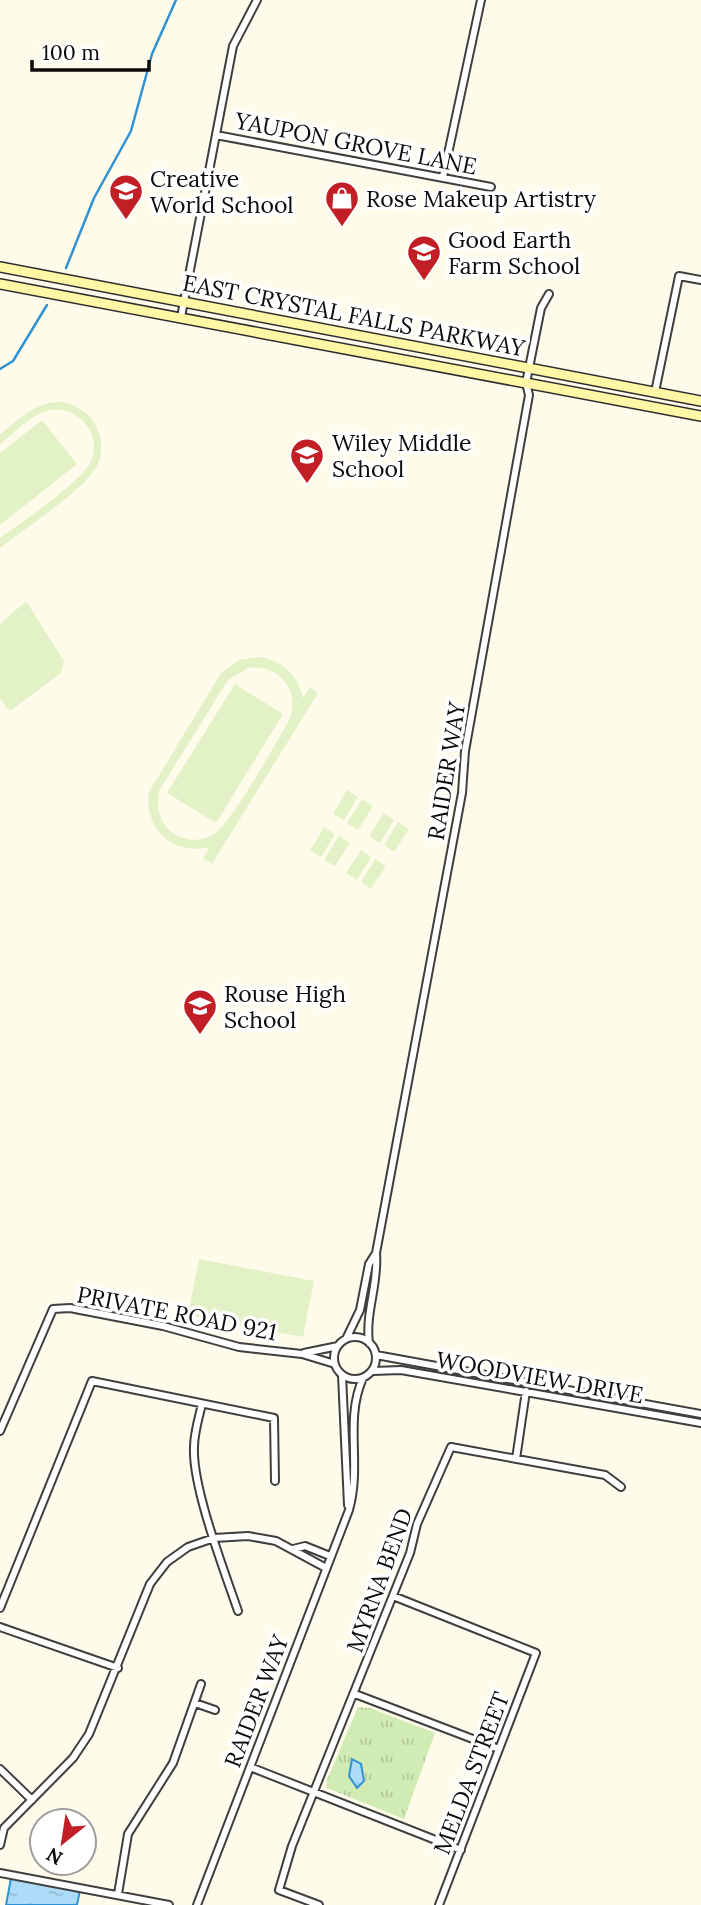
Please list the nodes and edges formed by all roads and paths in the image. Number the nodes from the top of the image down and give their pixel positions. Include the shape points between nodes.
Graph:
1 (481, 0) edge
2 (253, 1) edge
3 (216, 135) junction
4 (443, 177) junction
5 (491, 187) dead end
6 (4, 268) edge
7 (701, 280) edge
8 (4, 285) edge
9 (549, 295) dead end
10 (183, 302) junction
11 (181, 317) junction
12 (352, 334) junction
13 (350, 349) junction
14 (529, 368) junction
15 (526, 383) junction
16 (655, 392) junction
17 (701, 401) edge
18 (652, 407) junction
19 (701, 416) edge
20 (376, 1254) junction
21 (346, 1339) junction
22 (369, 1343) junction
23 (338, 1346) junction
24 (302, 1354) junction
25 (376, 1354) junction
26 (335, 1364) junction
27 (373, 1371) junction
28 (342, 1375) junction
29 (363, 1378) junction
30 (527, 1382) junction
31 (526, 1393) junction
32 (202, 1404) junction
33 (701, 1414) edge
34 (701, 1423) edge
35 (0, 1431) edge
36 (516, 1459) junction
37 (275, 1481) dead end
38 (621, 1487) dead end
39 (349, 1510) junction
40 (214, 1538) junction
41 (293, 1549) junction
42 (330, 1556) junction
43 (326, 1568) junction
44 (393, 1596) junction
45 (0, 1608) edge
46 (238, 1611) dead end
47 (0, 1627) edge
48 (118, 1668) junction
49 (201, 1684) dead end
50 (355, 1694) junction
51 (195, 1703) junction
52 (215, 1710) dead end
53 (499, 1749) junction
54 (250, 1767) junction
55 (0, 1769) edge
56 (315, 1793) junction
57 (32, 1800) junction
58 (0, 1845) edge
59 (461, 1850) junction
60 (0, 1872) edge
61 (118, 1894) junction
62 (169, 1905) edge
63 (197, 1905) edge
64 (319, 1905) edge
65 (439, 1905) edge

1 - 4 street
2 - 3 street via 233,46
3 - 4 street, YAUPON GROVE LANE
3 - 10 street
4 - 5 street, YAUPON GROVE LANE
6 - 8 main road
6 - 10 main road, EAST CRYSTAL FALLS PARKWAY
7 - 16 street via 679,276
8 - 11 main road, EAST CRYSTAL FALLS PARKWAY
9 - 14 street, RAIDER WAY via 541,308
10 - 11 street
10 - 12 main road, EAST CRYSTAL FALLS PARKWAY
11 - 13 main road, EAST CRYSTAL FALLS PARKWAY
12 - 13 main road
12 - 14 main road, EAST CRYSTAL FALLS PARKWAY
13 - 15 main road, EAST CRYSTAL FALLS PARKWAY
14 - 15 street, RAIDER WAY
14 - 16 main road, EAST CRYSTAL FALLS PARKWAY
15 - 18 main road, EAST CRYSTAL FALLS PARKWAY
15 - 20 street, RAIDER WAY via 529,395 465,751 452,855
16 - 17 main road, EAST CRYSTAL FALLS PARKWAY
16 - 18 main road
18 - 19 main road, EAST CRYSTAL FALLS PARKWAY
20 - 21 street, RAIDER WAY via 369,1264 360,1310
20 - 22 street, RAIDER WAY
21 - 22 street
21 - 23 street
22 - 25 street
23 - 24 street, PRIVATE ROAD 921
23 - 26 street
24 - 26 street, PRIVATE ROAD 921
24 - 35 street, PRIVATE ROAD 921 via 239,1347 163,1326 70,1308 53,1309
25 - 27 street
25 - 30 street, WOODVIEW DRIVE
26 - 28 street
27 - 29 street
27 - 31 street, WOODVIEW DRIVE via 401,1370
28 - 29 street
28 - 39 street, RAIDER WAY
29 - 39 street, RAIDER WAY via 352,1408 356,1487
30 - 31 street
30 - 33 street, WOODVIEW DRIVE
31 - 34 street, WOODVIEW DRIVE
31 - 36 street
32 - 37 street via 274,1418
32 - 40 street via 194,1447
32 - 45 street via 92,1381
36 - 38 street, MYRNA BEND via 605,1475
36 - 44 street, MYRNA BEND via 451,1447 417,1524
39 - 42 street, RAIDER WAY
40 - 41 street via 248,1536
40 - 46 street
40 - 48 street via 188,1547 167,1562 150,1584
41 - 42 street via 304,1546
41 - 43 street
42 - 43 street, RAIDER WAY
43 - 54 street, RAIDER WAY
44 - 50 street, MYRNA BEND
44 - 53 street, MELDA STREET via 536,1653
47 - 48 street
48 - 57 street via 89,1734 73,1758
49 - 51 street
50 - 53 street
50 - 56 street, MYRNA BEND
51 - 52 street
51 - 61 street via 173,1763 128,1834
53 - 59 street, MELDA STREET
54 - 56 street
54 - 63 street, RAIDER WAY
55 - 57 street
56 - 59 street
56 - 64 street, MYRNA BEND via 279,1890
57 - 58 street via 4,1828
59 - 65 street, MELDA STREET
60 - 61 street
61 - 62 street

